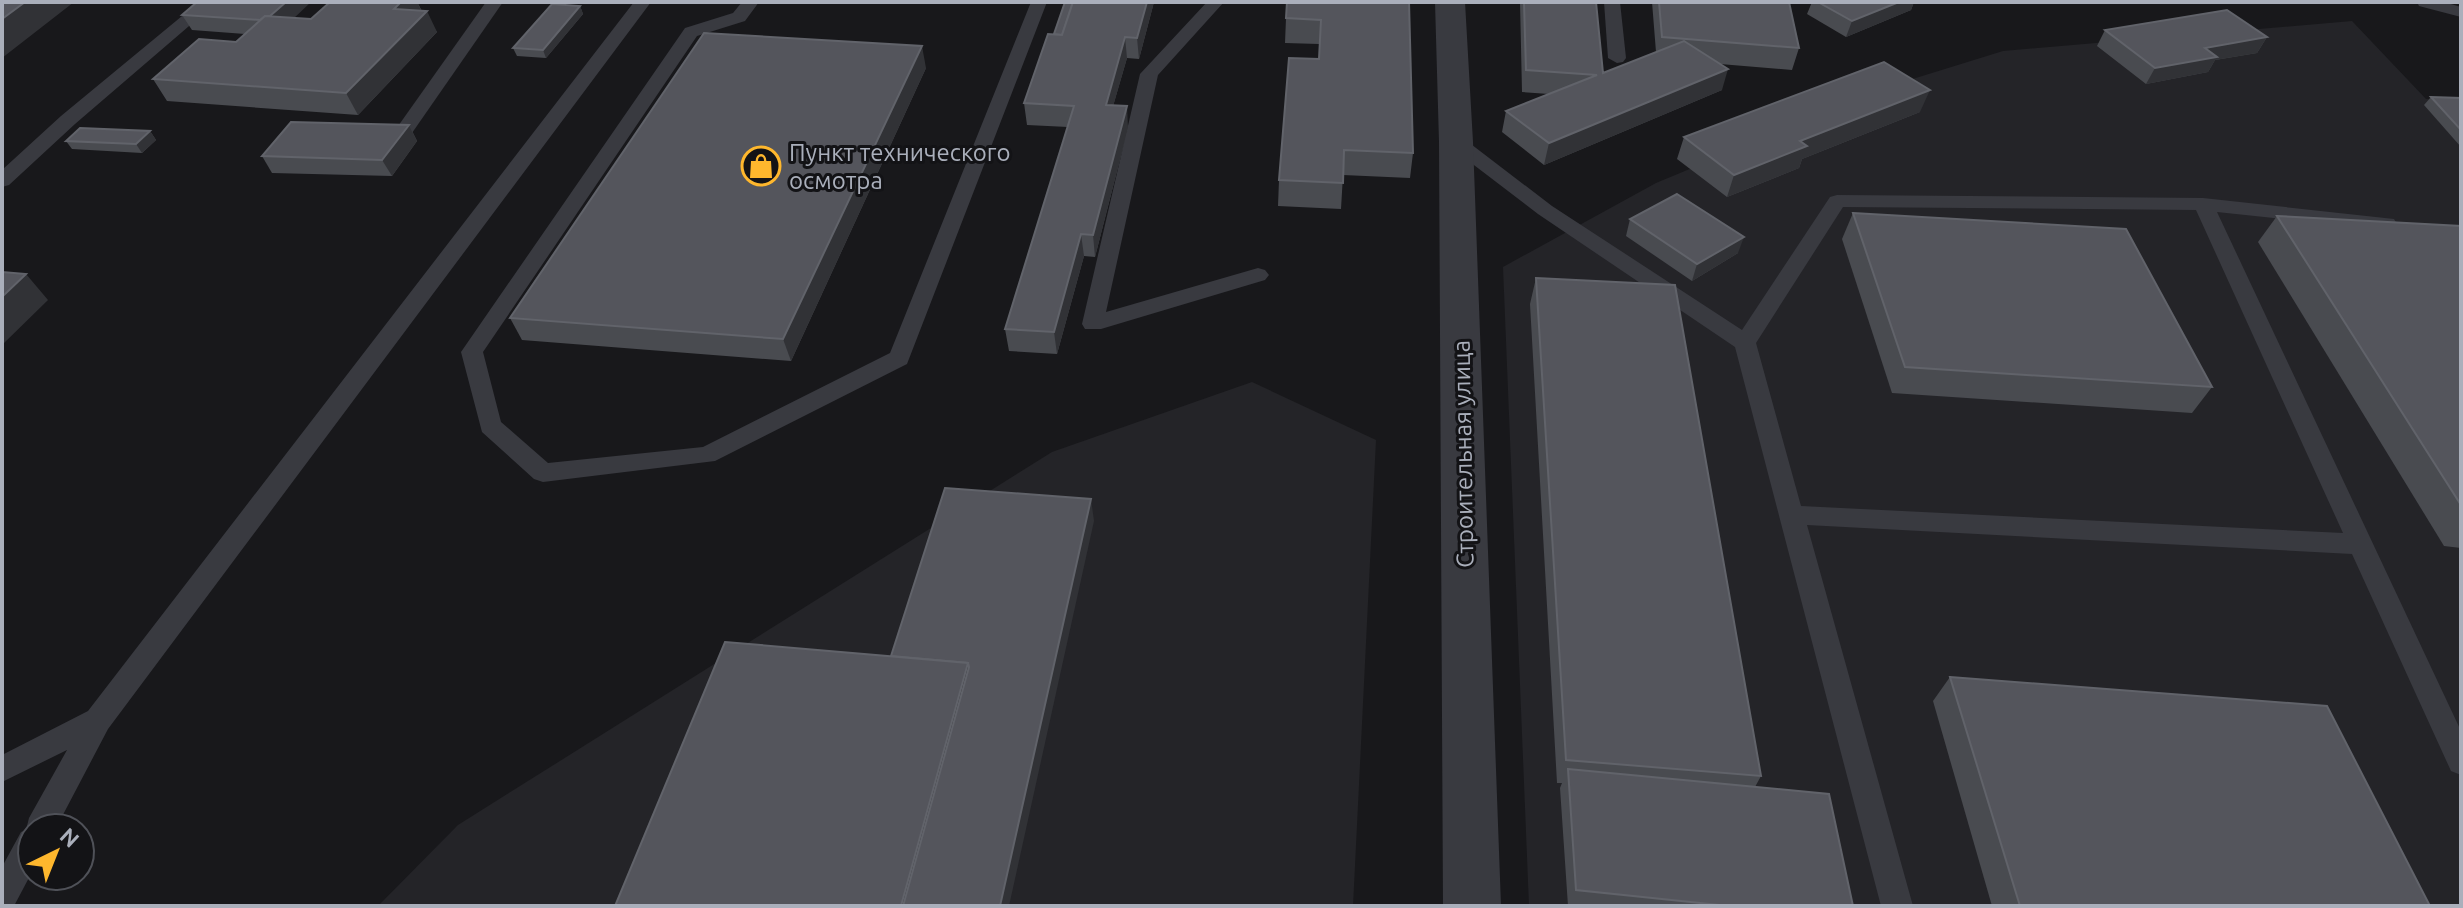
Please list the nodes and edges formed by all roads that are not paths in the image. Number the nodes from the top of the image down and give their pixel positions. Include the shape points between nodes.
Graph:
1 (209, 2) edge
2 (495, 2) edge
3 (643, 2) edge
4 (751, 2) edge
5 (1039, 2) edge
6 (1216, 2) edge
7 (1450, 2) edge
8 (1612, 2) edge
9 (2425, 2) edge
10 (2461, 12) edge
11 (1617, 58) dead end
12 (405, 129) edge
13 (1456, 142) junction
14 (2, 181) edge
15 (2203, 204) junction
16 (2400, 225) edge
17 (1258, 275) dead end
18 (1745, 343) junction
19 (1792, 515) junction
20 (2360, 544) junction
21 (98, 720) junction
22 (2461, 762) edge
23 (2, 769) edge
24 (49, 812) edge
25 (16, 872) edge
26 (2, 898) edge
27 (1472, 906) edge
28 (1897, 906) edge

1 - 14 lane
2 - 12 lane
3 - 21 lane
4 - 5 lane via 739,17 691,32 472,352 490,426 543,473 707,455 899,358
6 - 17 lane via 1149,74 1093,324
7 - 13 street, Строительная улица
8 - 11 lane
9 - 10 lane
13 - 18 lane via 1545,210
13 - 27 street, Строительная улица
15 - 16 lane
15 - 18 lane via 1837,201
15 - 20 lane
18 - 19 lane
19 - 20 lane
19 - 28 lane
20 - 22 lane
21 - 23 lane
21 - 24 lane
25 - 26 lane

